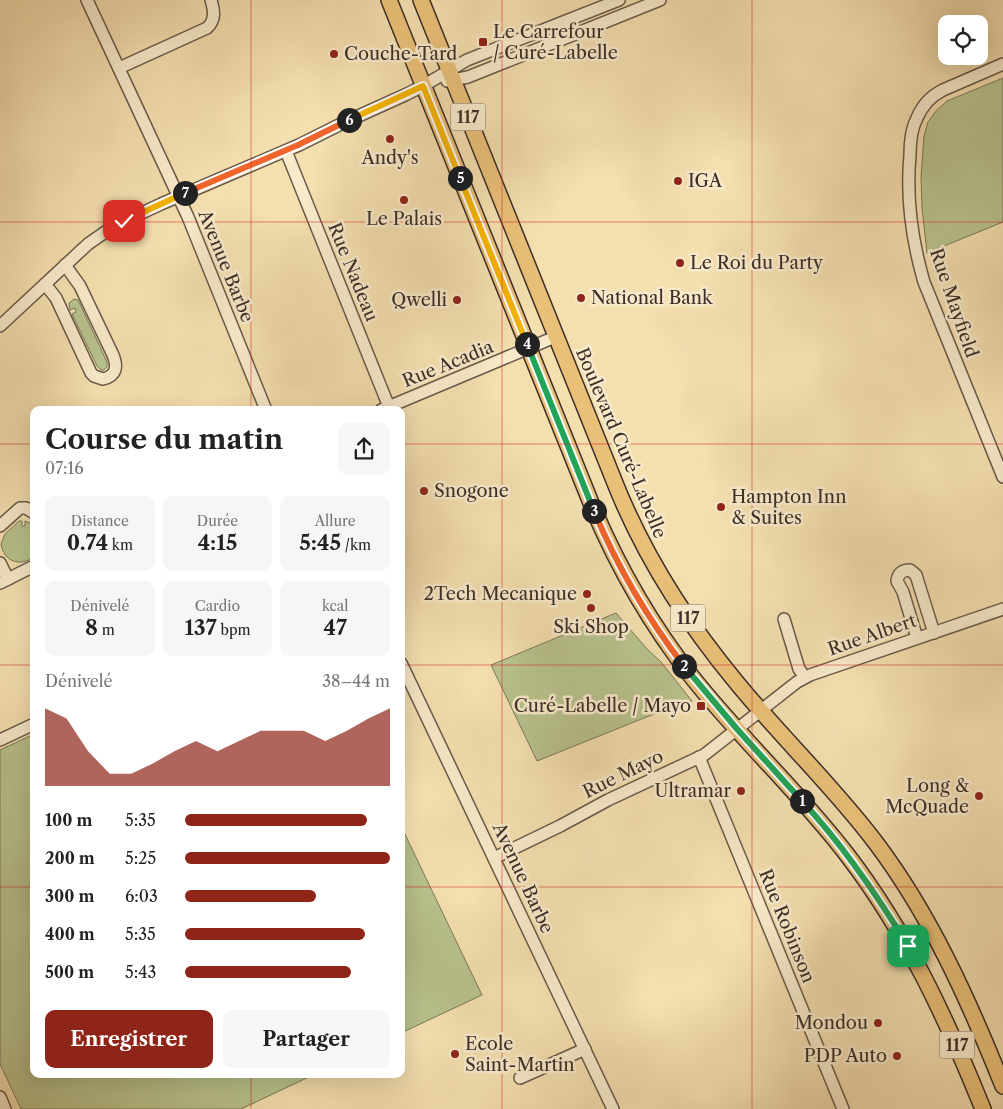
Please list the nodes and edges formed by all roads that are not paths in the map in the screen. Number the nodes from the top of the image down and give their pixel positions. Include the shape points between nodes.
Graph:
1 (87, 0) edge
2 (211, 0) edge
3 (389, 0) edge
4 (421, 0) edge
5 (619, 0) edge
6 (660, 0) edge
7 (1003, 64) edge
8 (119, 68) junction
9 (451, 75) junction
10 (423, 86) junction
11 (286, 151) junction
12 (178, 197) junction
13 (65, 265) junction
14 (45, 284) junction
15 (0, 326) edge
16 (555, 337) junction
17 (528, 349) junction
18 (264, 406) edge
19 (384, 406) edge
20 (390, 406) edge
21 (1003, 477) edge
22 (30, 510) edge
23 (0, 526) edge
24 (0, 563) edge
25 (30, 568) edge
26 (4, 581) edge
27 (1003, 609) edge
28 (784, 619) dead end
29 (934, 632) junction
30 (917, 638) junction
31 (405, 670) edge
32 (805, 677) junction
33 (761, 711) junction
34 (30, 726) edge
35 (737, 729) junction
36 (0, 740) edge
37 (699, 758) junction
38 (494, 858) junction
39 (585, 1049) junction
40 (520, 1078) dead end
41 (1003, 1086) edge
42 (0, 1097) edge
43 (6, 1109) edge
44 (613, 1109) edge
45 (843, 1109) edge
46 (983, 1109) edge

1 - 8 street, Avenue Barbe
2 - 8 street via 214,17 207,28
3 - 10 main road, 117
4 - 9 main road, Boulevard Curé-Labelle / 117
5 - 9 street via 467,60
6 - 9 street via 468,77
7 - 21 street, Rue Mayfield via 935,94 924,105 912,133 908,178 912,222 924,282
8 - 12 street, Avenue Barbe
9 - 10 street
9 - 16 main road, Boulevard Curé-Labelle / 117
10 - 11 street
10 - 17 main road, 117
11 - 12 street
11 - 19 street, Rue Nadeau
12 - 13 street via 107,230
12 - 18 street, Avenue Barbe
13 - 14 street
13 - 14 street via 86,296 113,355 116,367 112,376 103,379 91,373 56,298
14 - 15 street
16 - 17 street, Rue Acadia
16 - 33 main road, Boulevard Curé-Labelle / 117 via 619,495 650,558 705,644
17 - 20 street, Rue Acadia
17 - 35 main road, 117 via 598,519 622,568 675,654
22 - 23 street via 20,508
24 - 26 street
25 - 26 street
27 - 29 street, Rue Albert
28 - 32 street via 799,668
29 - 30 street, Rue Albert
29 - 30 street via 916,576 910,570 904,571 897,580
30 - 32 street, Rue Albert
31 - 38 street, Avenue Barbe
32 - 33 street, Rue Albert
33 - 35 street, Rue Mayo
33 - 41 main road, Boulevard Curé-Labelle / 117 via 853,814 897,874 957,979
34 - 36 street
35 - 37 street, Rue Mayo
35 - 46 main road, 117 via 832,836 893,922 940,1007
37 - 38 street, Rue Mayo via 594,806
37 - 45 street, Rue Robinson
38 - 39 street, Avenue Barbe
39 - 40 street
39 - 44 street, Avenue Barbe
42 - 43 street

